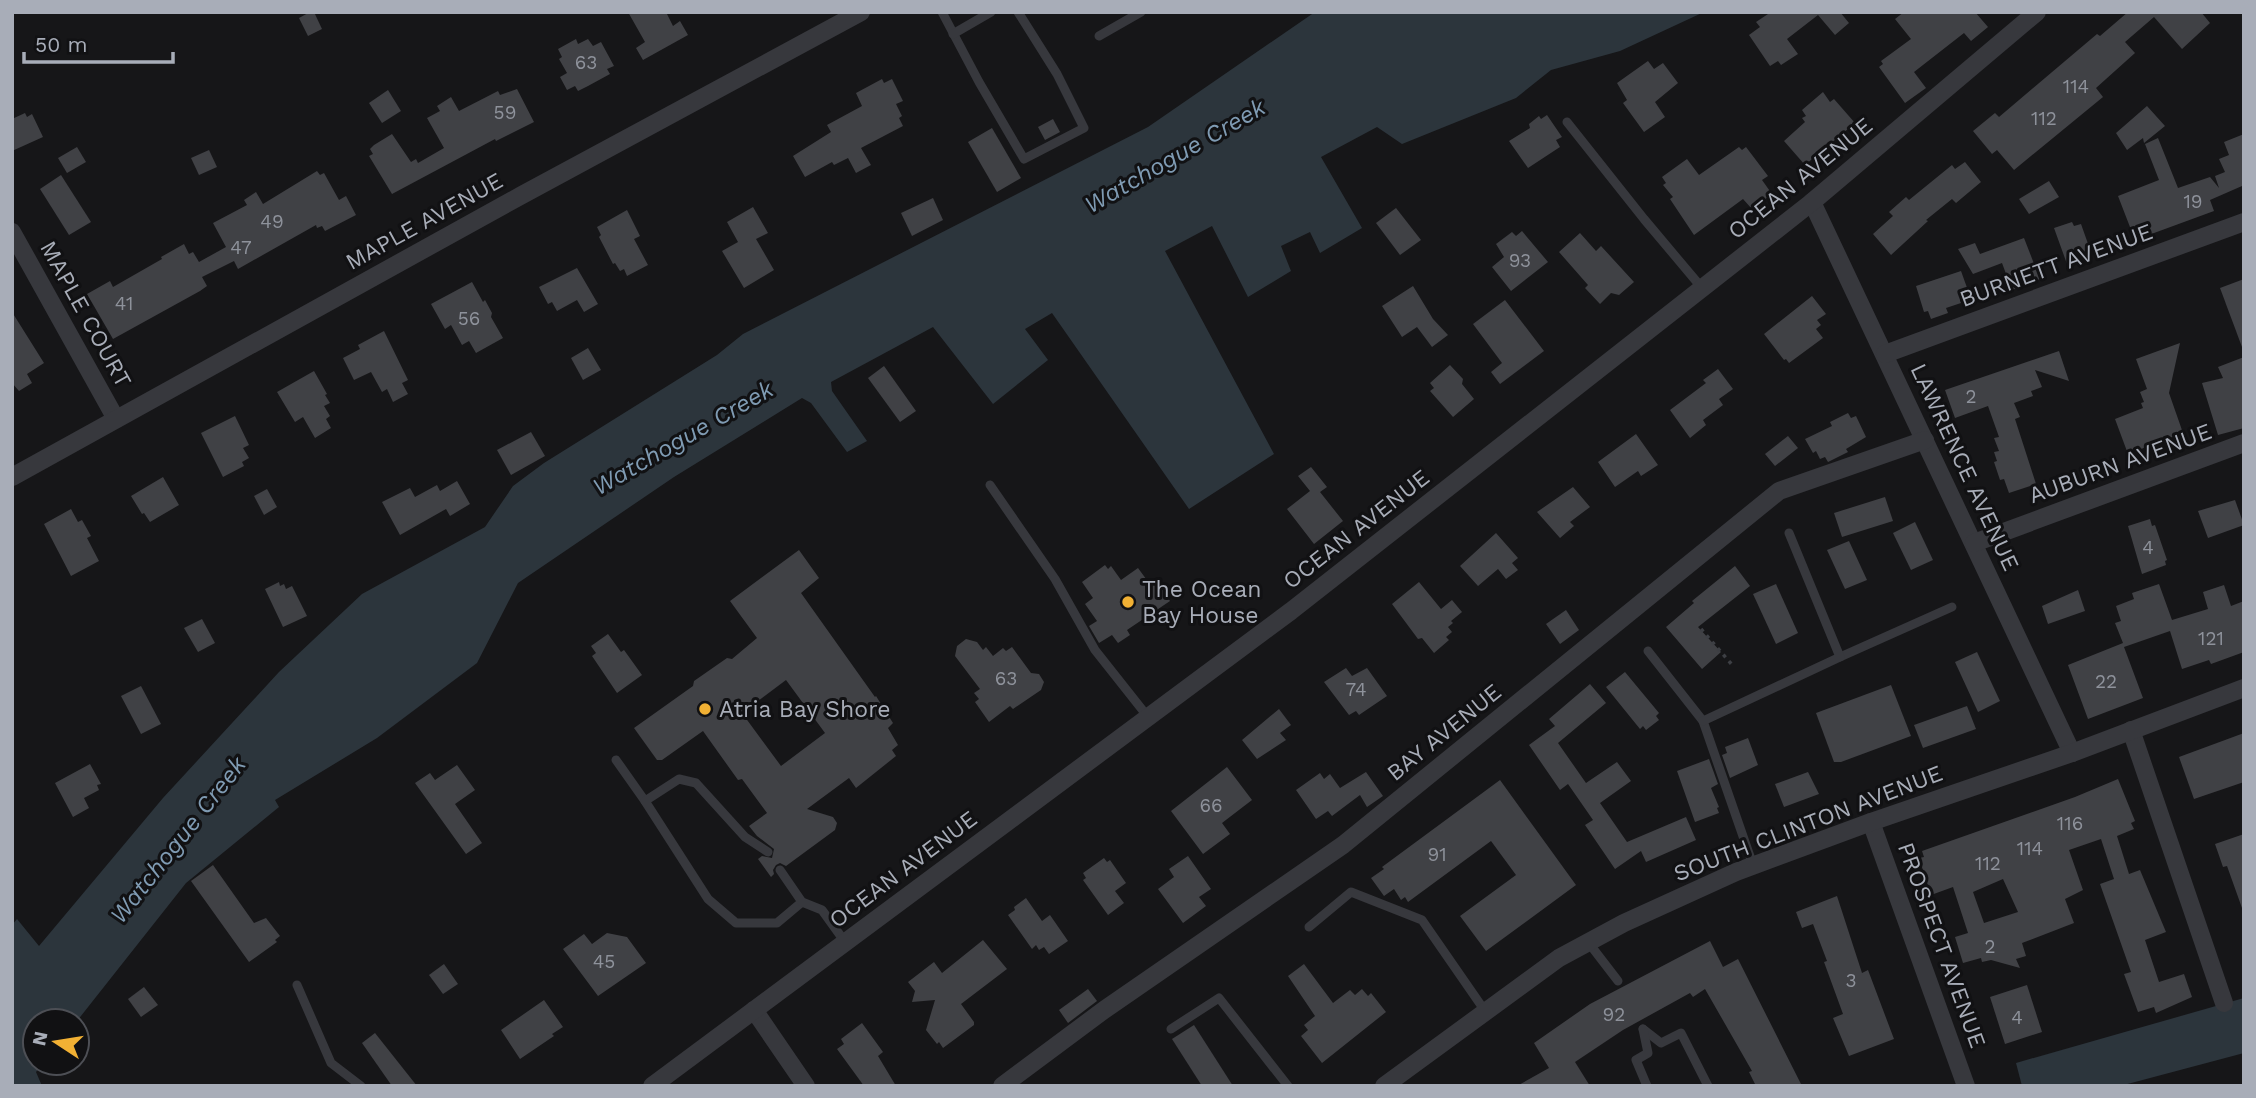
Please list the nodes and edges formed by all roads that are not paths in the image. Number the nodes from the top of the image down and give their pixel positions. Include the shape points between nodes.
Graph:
1 (861, 12) edge
2 (942, 12) edge
3 (991, 12) edge
4 (1018, 12) edge
5 (1141, 12) edge
6 (2037, 12) edge
7 (953, 34) junction
8 (1099, 36) dead end
9 (1567, 122) dead end
10 (1812, 202) junction
11 (2244, 222) edge
12 (12, 232) edge
13 (1702, 288) junction
14 (1885, 354) junction
15 (116, 419) junction
16 (1925, 440) junction
17 (2244, 443) edge
18 (12, 477) edge
19 (990, 485) dead end
20 (1789, 533) dead end
21 (1974, 543) junction
22 (1952, 607) dead end
23 (1647, 650) dead end
24 (1840, 657) junction
25 (2244, 688) edge
26 (1148, 717) junction
27 (1703, 720) junction
28 (2131, 730) junction
29 (2071, 753) junction
30 (616, 760) dead end
31 (645, 801) junction
32 (1871, 822) junction
33 (768, 852) dead end
34 (1753, 865) junction
35 (780, 870) dead end
36 (802, 902) junction
37 (1309, 927) dead end
38 (845, 942) junction
39 (1588, 942) junction
40 (1618, 981) dead end
41 (297, 985) dead end
42 (2224, 1003) dead end
43 (754, 1010) junction
44 (1485, 1011) junction
45 (1171, 1029) dead end
46 (360, 1086) edge
47 (652, 1086) edge
48 (806, 1086) edge
49 (1002, 1086) edge
50 (1288, 1086) edge
51 (1384, 1086) edge
52 (1647, 1086) edge
53 (1708, 1086) edge
54 (1966, 1086) edge

1 - 15 street, MAPLE AVENUE
2 - 7 lane
3 - 7 lane
4 - 7 lane via 1084,128 1024,159
5 - 8 lane
6 - 10 street, OCEAN AVENUE
9 - 13 lane
10 - 13 street, OCEAN AVENUE
10 - 14 street, LAWRENCE AVENUE
11 - 14 street, BURNETT AVENUE
12 - 15 street, MAPLE COURT
13 - 26 street, OCEAN AVENUE
14 - 16 street, LAWRENCE AVENUE
15 - 18 street, MAPLE AVENUE
16 - 21 street, LAWRENCE AVENUE
16 - 49 street, BAY AVENUE via 1779,491 1343,845
17 - 21 street, AUBURN AVENUE
19 - 26 lane via 1055,579 1095,650
20 - 24 lane
21 - 29 street, LAWRENCE AVENUE
22 - 24 lane
23 - 27 lane
24 - 27 lane
25 - 28 street, SOUTH CLINTON AVENUE
26 - 38 street, OCEAN AVENUE
27 - 34 lane
28 - 29 street, SOUTH CLINTON AVENUE
28 - 42 street
29 - 32 street, SOUTH CLINTON AVENUE
30 - 31 lane
31 - 33 lane via 679,779 696,783 745,837
31 - 36 lane via 708,899 736,923 777,923
32 - 34 street, SOUTH CLINTON AVENUE
32 - 54 street, PROSPECT AVENUE
34 - 39 street, SOUTH CLINTON AVENUE
35 - 36 lane
36 - 38 lane via 822,910
37 - 44 lane via 1351,892 1422,920
38 - 43 street, OCEAN AVENUE
39 - 40 lane
39 - 44 street, SOUTH CLINTON AVENUE
41 - 46 lane via 331,1063
43 - 47 street, OCEAN AVENUE
43 - 48 street
44 - 51 street, SOUTH CLINTON AVENUE
45 - 50 lane via 1219,998
52 - 53 lane via 1636,1060 1648,1053 1643,1029 1661,1043 1681,1033

